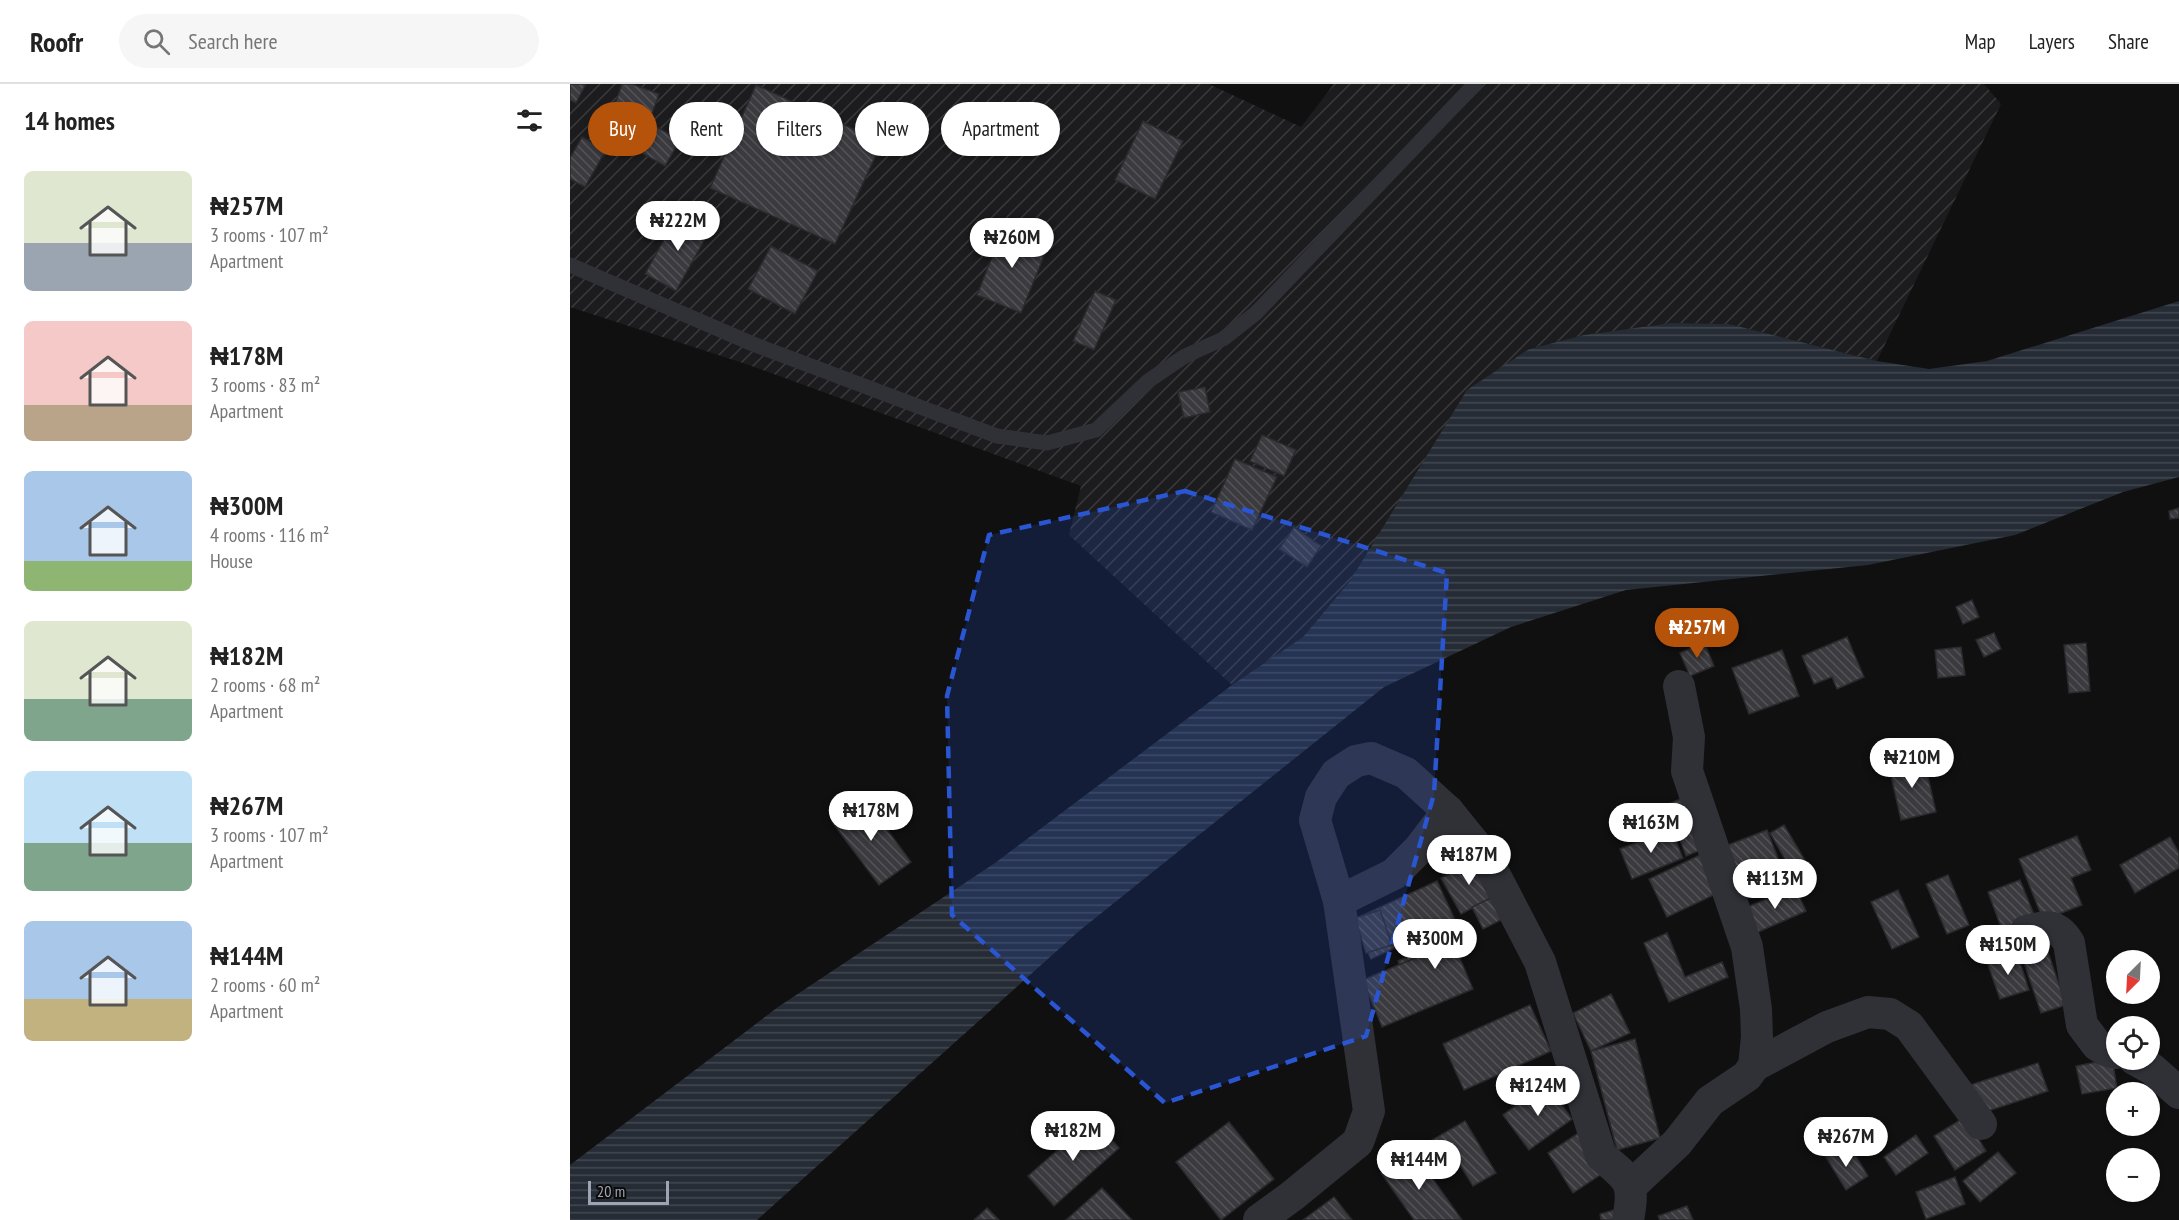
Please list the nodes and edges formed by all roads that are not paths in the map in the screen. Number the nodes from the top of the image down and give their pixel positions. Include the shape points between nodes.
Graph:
1 (1475, 84) edge
2 (570, 266) edge
3 (1679, 686) dead end
4 (1448, 811) junction
5 (1339, 900) junction
6 (2026, 931) dead end
7 (2106, 1050) edge
8 (1754, 1066) junction
9 (2153, 1070) edge
10 (2179, 1093) edge
11 (1981, 1124) dead end
12 (1631, 1186) junction
13 (1258, 1220) edge
14 (1628, 1220) edge

1 - 2 lane via 1256,313 1223,339 1185,356 1148,381 1095,430 1047,443 986,432 753,344
3 - 8 street via 1689,737 1687,771 1747,947 1757,1037
4 - 5 street via 1394,874
4 - 5 street via 1406,773 1371,758 1356,761 1336,774 1321,797 1315,820
4 - 12 street via 1486,858 1540,962 1601,1156
5 - 13 street via 1369,1111 1358,1142
6 - 7 street via 2043,927 2062,932 2069,943 2082,1025
8 - 11 street via 1827,1027 1868,1012 1890,1014 1909,1026
8 - 12 street via 1747,1076 1710,1101 1677,1143
9 - 10 street
12 - 14 street

